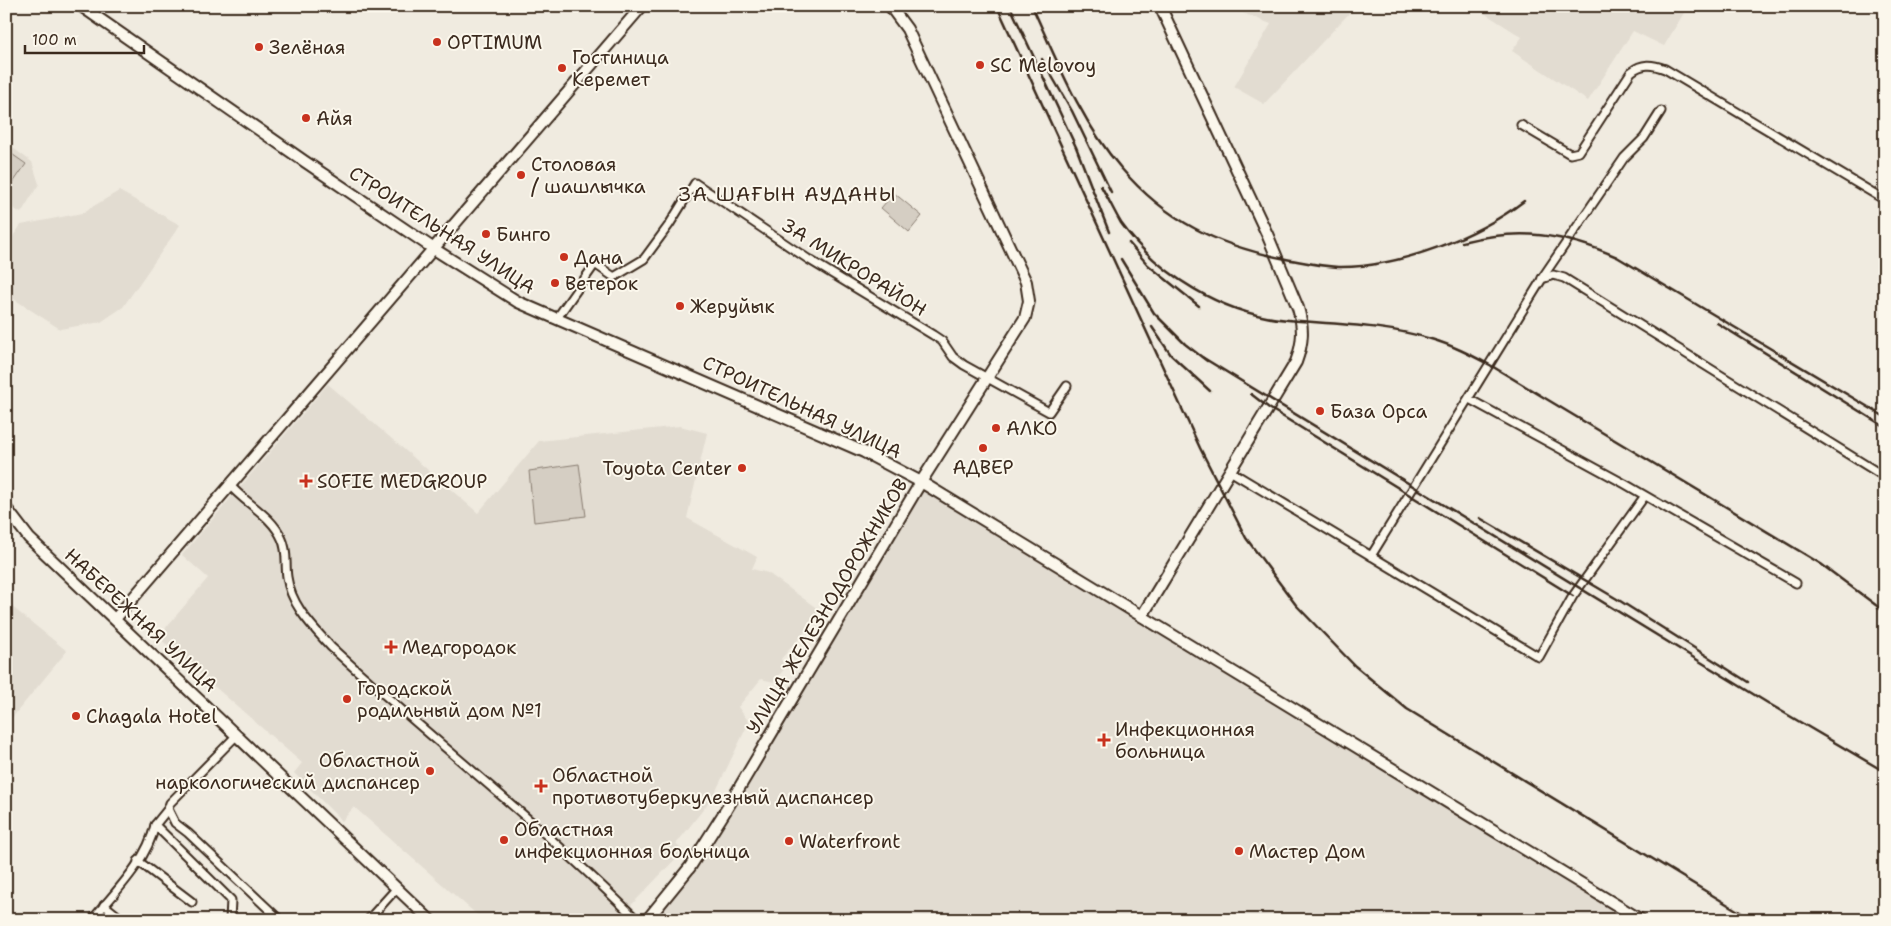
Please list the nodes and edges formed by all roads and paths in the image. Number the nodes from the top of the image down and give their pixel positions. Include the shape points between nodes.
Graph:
1 (81, 6) edge
2 (642, 6) edge
3 (890, 6) edge
4 (1160, 6) edge
5 (1661, 111) dead end
6 (1521, 125) dead end
7 (1885, 200) edge
8 (434, 249) junction
9 (1542, 278) junction
10 (557, 318) junction
11 (987, 378) junction
12 (1067, 386) dead end
13 (1469, 399) junction
14 (1230, 471) junction
15 (1885, 477) edge
16 (921, 482) junction
17 (229, 484) junction
18 (1644, 497) junction
19 (6, 508) edge
20 (1371, 556) junction
21 (1796, 583) dead end
22 (1142, 616) junction
23 (115, 619) junction
24 (237, 735) junction
25 (168, 809) junction
26 (155, 825) junction
27 (138, 861) junction
28 (396, 889) junction
29 (192, 902) dead end
30 (104, 906) junction
31 (92, 920) edge
32 (123, 920) edge
33 (230, 920) edge
34 (280, 920) edge
35 (368, 920) edge
36 (430, 920) edge
37 (638, 920) edge
38 (646, 920) edge
39 (1641, 920) edge

1 - 8 main road, СТРОИТЕЛЬНАЯ УЛИЦА
2 - 8 main road
3 - 11 main road, УЛИЦА ЖЕЛЕЗНОДОРОЖНИКОВ via 907,29 1026,282 1029,301 1024,318
4 - 14 main road via 1267,234 1302,320 1303,343 1296,362
5 - 9 street via 1644,138 1624,158
6 - 7 street via 1575,154 1631,72 1644,65 1655,65
8 - 10 main road, СТРОИТЕЛЬНАЯ УЛИЦА via 518,302
8 - 17 main road
9 - 13 street
9 - 15 street via 1553,275 1564,278
10 - 11 street, 3А МИКРОРАЙОН via 595,264 614,277 644,259 695,183 808,259 942,341 953,358
10 - 16 main road, СТРОИТЕЛЬНАЯ УЛИЦА via 864,452
11 - 12 street, 3А МИКРОРАЙОН via 1049,412
11 - 16 main road, УЛИЦА ЖЕЛЕЗНОДОРОЖНИКОВ
13 - 18 street
13 - 20 street
14 - 20 street
14 - 22 main road
16 - 22 main road, СТРОИТЕЛЬНАЯ УЛИЦА
16 - 38 main road, УЛИЦА ЖЕЛЕЗНОДОРОЖНИКОВ via 726,810 690,867
17 - 23 main road
17 - 37 street via 276,528 283,540 293,598 308,622 332,647 583,866
18 - 20 street via 1573,596 1539,657
18 - 21 street
19 - 23 main road, НАБЕРЕЖНАЯ УЛИЦА via 29,538
22 - 39 main road, СТРОИТЕЛЬНАЯ УЛИЦА
23 - 24 main road, НАБЕРЕЖНАЯ УЛИЦА
24 - 25 street
24 - 28 main road, НАБЕРЕЖНАЯ УЛИЦА
25 - 26 street
25 - 34 street via 175,823
26 - 27 street via 152,841
26 - 33 street via 231,900
27 - 29 street
27 - 30 street
28 - 35 street
28 - 36 main road, НАБЕРЕЖНАЯ УЛИЦА
30 - 31 street
30 - 32 street

